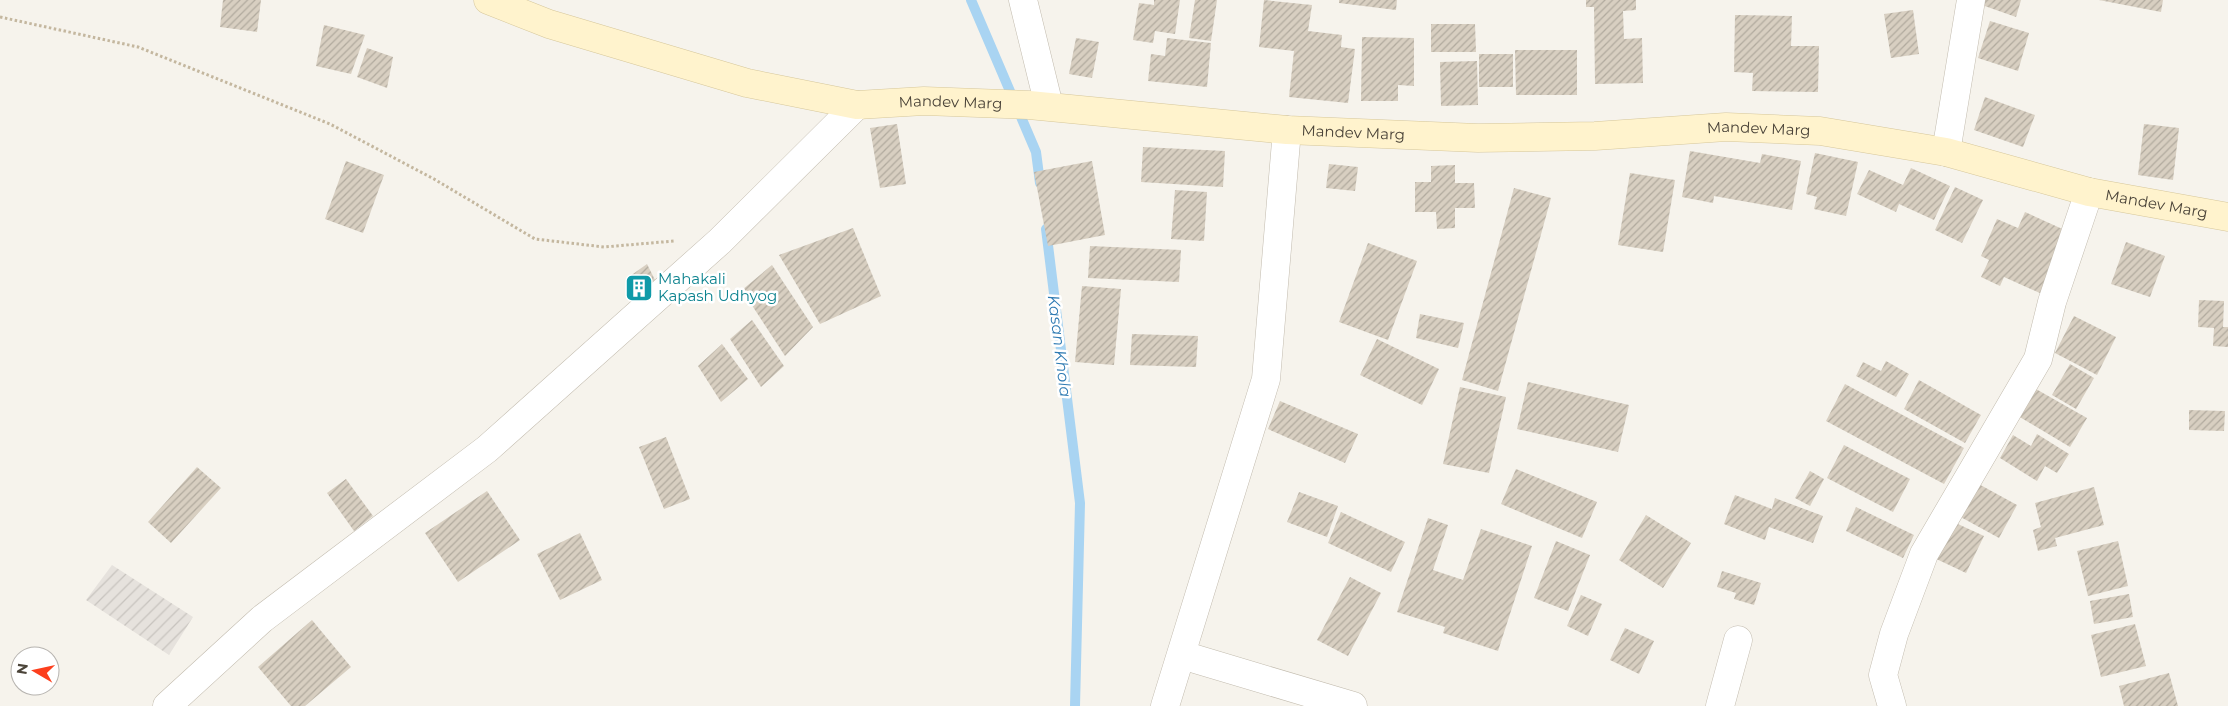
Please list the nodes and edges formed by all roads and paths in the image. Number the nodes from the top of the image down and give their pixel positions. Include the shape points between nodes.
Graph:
1 (488, 0) edge
2 (1023, 0) edge
3 (1971, 0) edge
4 (0, 17) edge
5 (857, 105) junction
6 (1039, 105) junction
7 (1287, 130) junction
8 (1946, 152) junction
9 (2090, 192) junction
10 (2228, 216) edge
11 (720, 242) junction
12 (1738, 640) dead end
13 (1182, 655) junction
14 (167, 706) edge
15 (1165, 706) edge
16 (1353, 706) edge
17 (1720, 706) edge
18 (1892, 706) edge

1 - 5 main road, Mandev Marg via 549,24 747,83
2 - 6 street
3 - 8 street
4 - 11 path via 138,47 330,124 434,179 535,239 604,247 656,241
5 - 6 main road, Mandev Marg via 924,101
5 - 11 street
6 - 7 main road, Mandev Marg
7 - 8 main road, Mandev Marg via 1478,138 1595,136 1726,127 1820,131
7 - 13 street via 1266,379
8 - 9 main road, Mandev Marg
9 - 10 main road, Mandev Marg
9 - 18 street via 2052,302 2038,359 1924,554 1894,634 1883,675
11 - 14 street via 487,449 262,619
12 - 17 street
13 - 15 street
13 - 16 street

